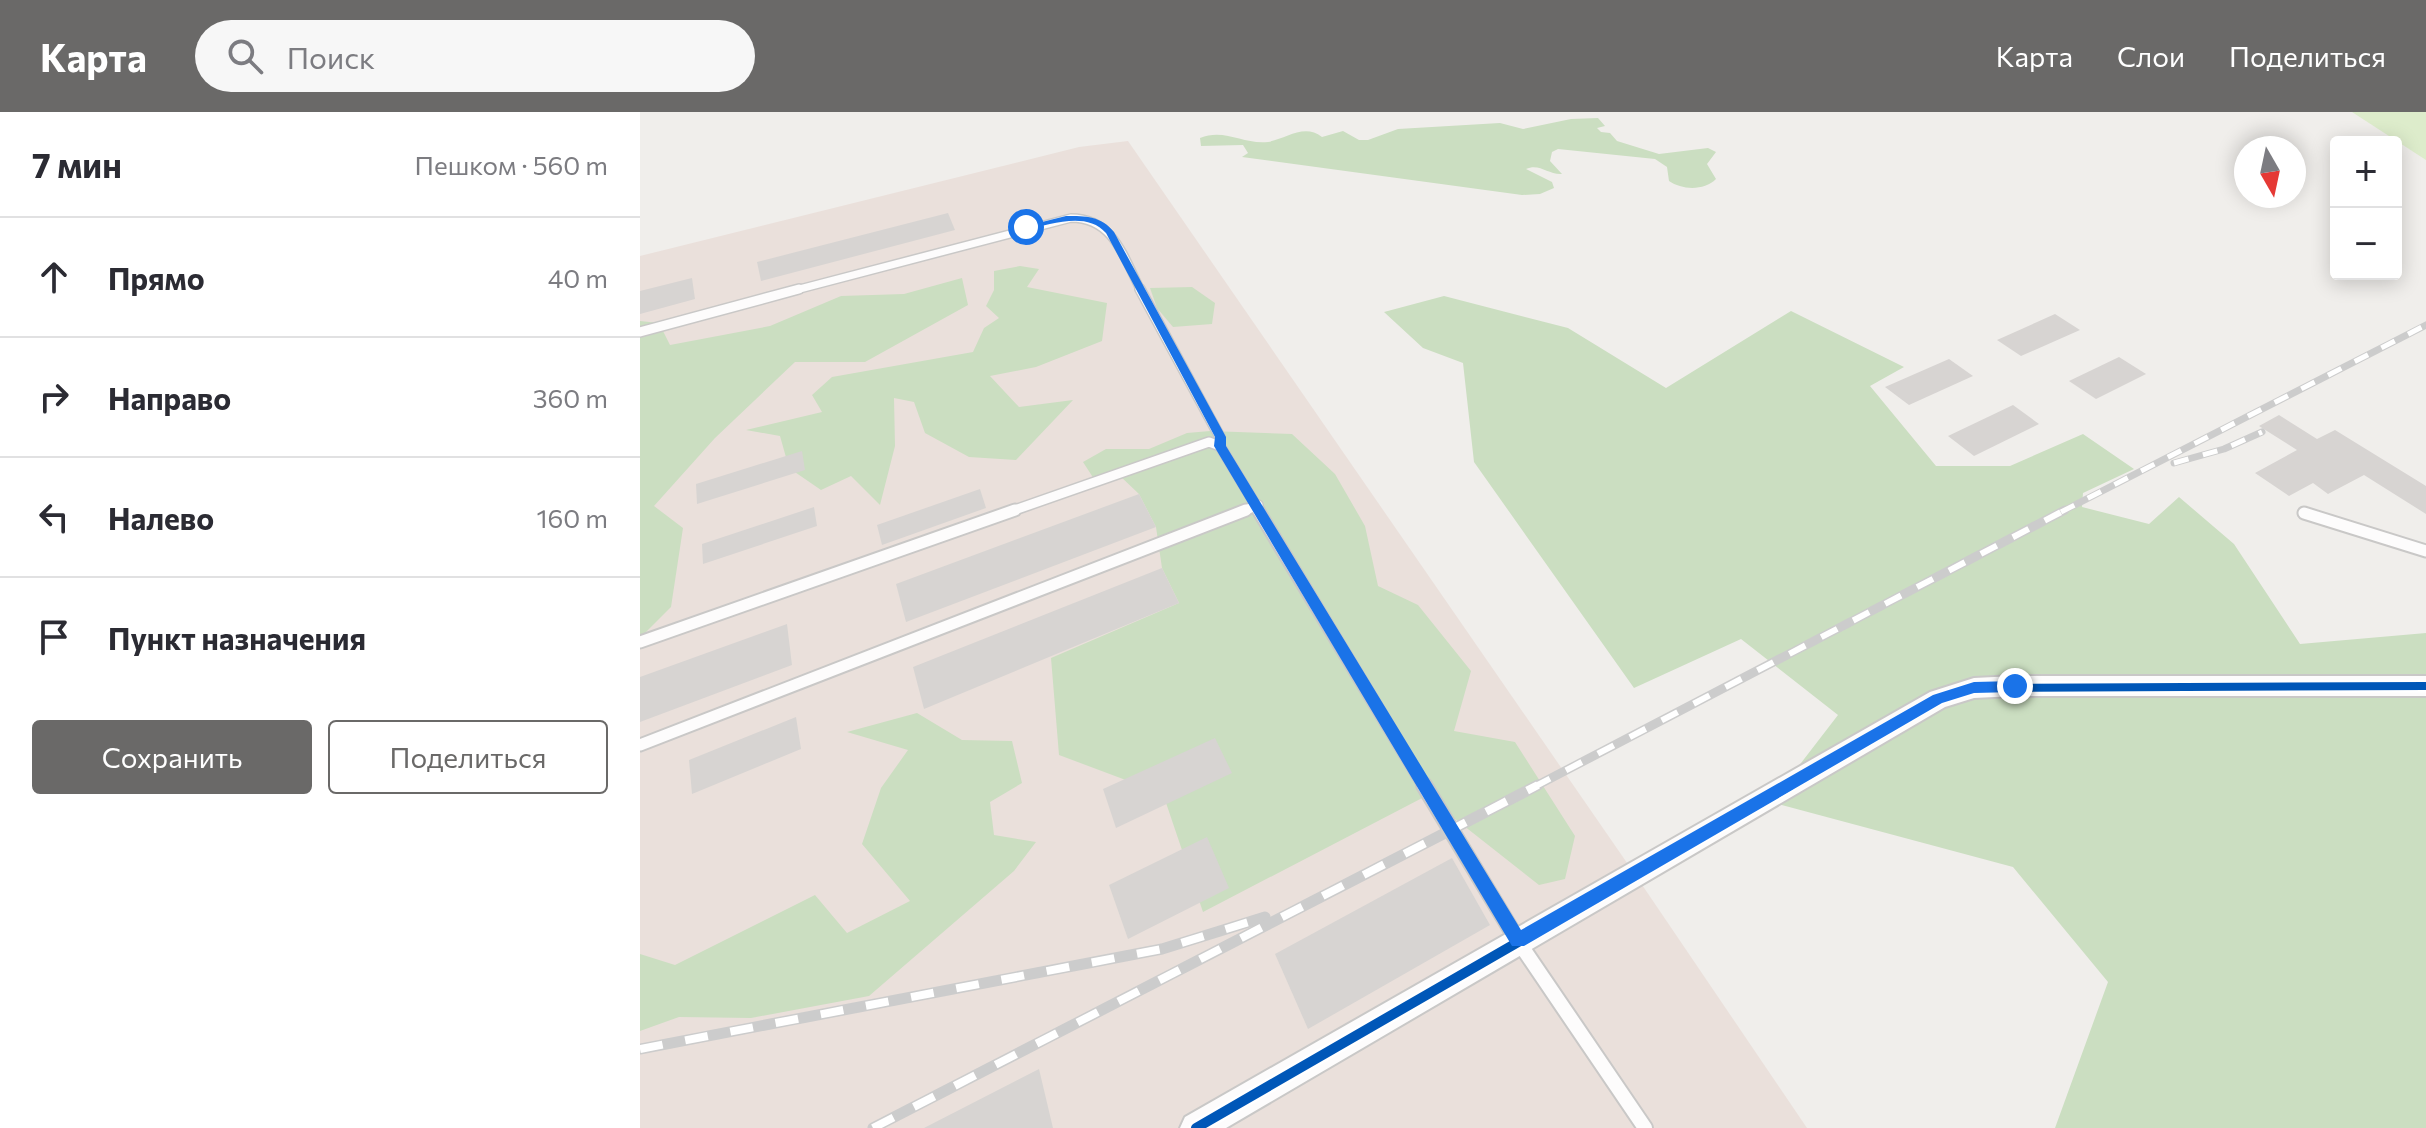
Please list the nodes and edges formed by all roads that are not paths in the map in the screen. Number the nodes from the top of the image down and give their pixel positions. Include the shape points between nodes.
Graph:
1 (640, 332) edge
2 (1220, 446) junction
3 (1258, 505) junction
4 (2304, 513) dead end
5 (2426, 551) edge
6 (640, 642) edge
7 (2426, 686) edge
8 (640, 745) edge
9 (1518, 941) junction
10 (1196, 1128) edge
11 (1645, 1128) edge

1 - 2 lane via 1026,227 1090,219 1110,232 1220,437
2 - 3 lane
2 - 6 lane via 1209,442 1184,450
3 - 8 lane
3 - 9 lane
4 - 5 lane
7 - 9 street via 1974,688 1938,699
9 - 10 street
9 - 11 lane

